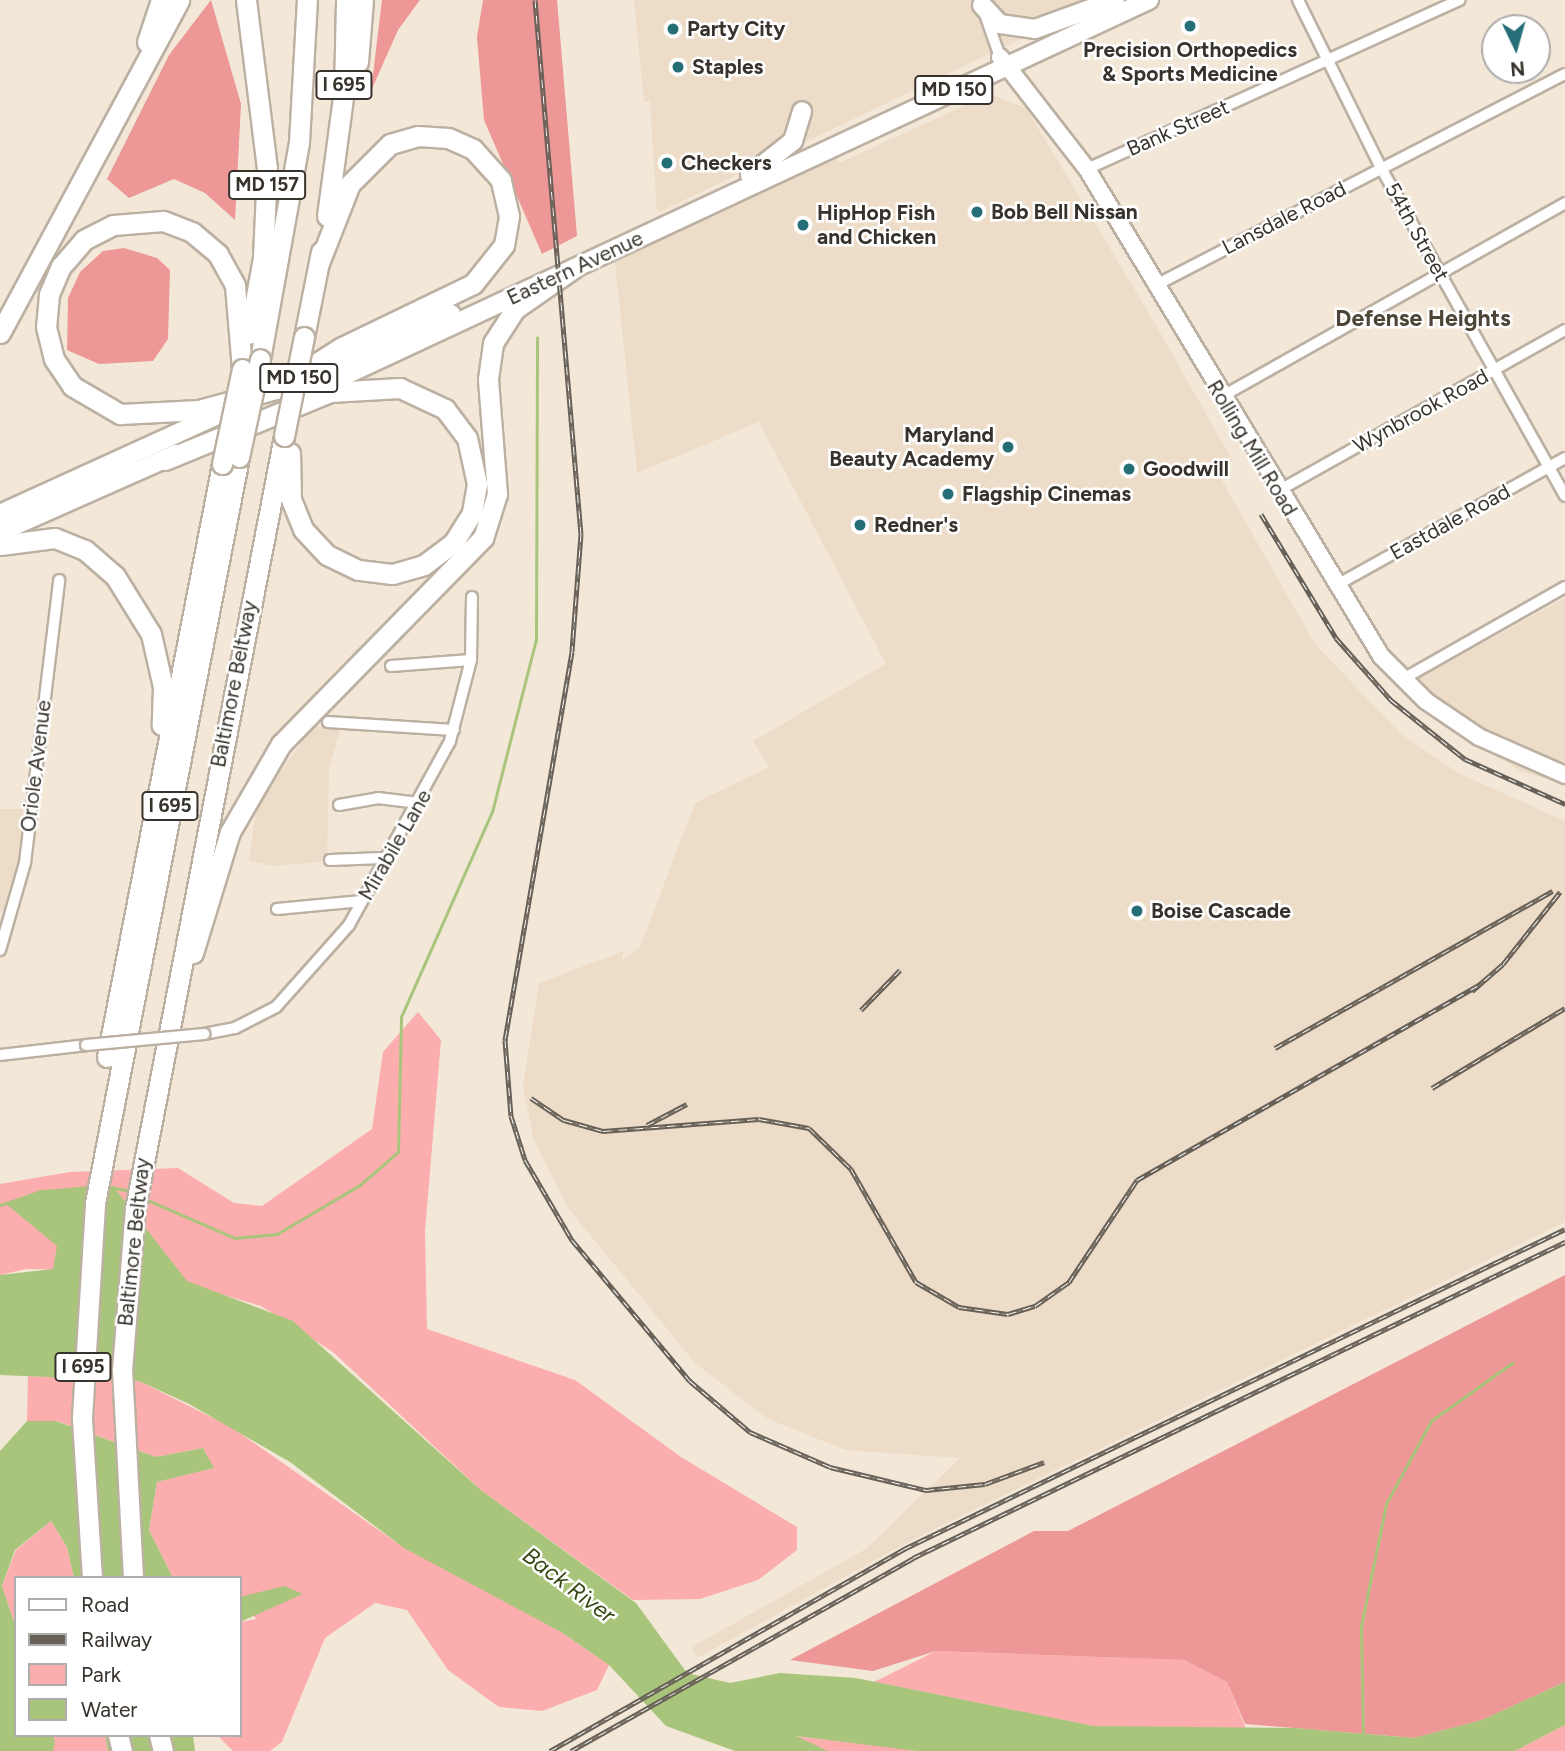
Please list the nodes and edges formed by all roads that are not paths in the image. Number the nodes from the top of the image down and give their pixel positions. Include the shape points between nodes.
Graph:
1 (162, 0) edge
2 (179, 0) edge
3 (246, 0) edge
4 (307, 0) edge
5 (346, 0) edge
6 (363, 0) edge
7 (1115, 0) edge
8 (1125, 0) edge
9 (1149, 0) edge
10 (1298, 0) edge
11 (1460, 0) edge
12 (982, 5) joint
13 (1003, 61) junction
14 (1327, 62) junction
15 (1565, 74) edge
16 (802, 111) dead end
17 (93, 155) junction
18 (1381, 168) junction
19 (335, 169) junction
20 (1087, 169) junction
21 (750, 175) junction
22 (1565, 203) edge
23 (319, 263) junction
24 (575, 268) junction
25 (1440, 274) junction
26 (1154, 286) junction
27 (1565, 330) edge
28 (0, 333) edge
29 (242, 369) junction
30 (1494, 369) junction
31 (276, 388) junction
32 (1221, 397) junction
33 (288, 434) junction
34 (1565, 458) edge
35 (165, 460) junction
36 (231, 460) junction
37 (1549, 467) junction
38 (1278, 491) junction
39 (1565, 496) edge
40 (0, 514) edge
41 (0, 532) edge
42 (0, 545) edge
43 (59, 580) dead end
44 (1335, 586) junction
45 (1565, 587) edge
46 (472, 597) dead end
47 (471, 660) junction
48 (391, 666) dead end
49 (1403, 679) junction
50 (328, 722) dead end
51 (454, 730) junction
52 (1565, 775) edge
53 (417, 803) junction
54 (339, 805) dead end
55 (145, 854) junction
56 (383, 858) junction
57 (330, 860) dead end
58 (362, 901) junction
59 (277, 909) dead end
60 (0, 950) edge
61 (0, 1055) edge
62 (156, 1078) junction
63 (97, 1156) junction
64 (92, 1576) edge
65 (133, 1576) edge

1 - 17 highway
2 - 17 highway
3 - 29 highway, MD 157 via 265,138 267,201
4 - 36 highway, Baltimore Beltway / I 695, bridge via 299,142 260,359
5 - 19 highway, Baltimore Beltway / I 695
6 - 19 highway, MD 157 via 355,93
7 - 12 main road via 1035,29 1000,24
8 - 13 main road, Eastern Avenue / MD 150
9 - 13 main road, Eastern Avenue / MD 150
10 - 14 street, 54th Street
11 - 14 street, Bank Street
12 - 13 street
13 - 20 street, Rolling Mill Road
13 - 21 main road, Eastern Avenue / MD 150
13 - 24 main road, Eastern Avenue / MD 150
14 - 18 street, 54th Street
14 - 20 street, Bank Street
15 - 18 street, Lansdale Road
16 - 21 main road via 793,141
17 - 28 highway
18 - 25 street, 54th Street
18 - 26 street, Lansdale Road
19 - 23 highway, Baltimore Beltway / I 695
20 - 26 street, Rolling Mill Road
21 - 31 main road, Eastern Avenue / MD 150
22 - 25 street
23 - 31 highway via 350,184 390,144 418,136 461,142 501,180 508,230 486,273
23 - 33 highway, Baltimore Beltway / I 695, bridge
24 - 35 main road, Eastern Avenue / MD 150
24 - 62 highway via 515,309 493,343 488,379 497,494 483,538 298,723 242,807 218,867
25 - 30 street, 54th Street
25 - 32 street
26 - 32 street, Rolling Mill Road
27 - 30 street, Wynbrook Road
29 - 31 highway via 235,285 218,254 192,232 163,221 113,225 84,240 61,266 46,309 48,343 61,373 95,404 153,416
29 - 36 highway, MD 157, bridge
30 - 37 street, 54th Street
30 - 38 street, Wynbrook Road
31 - 40 main road, Eastern Avenue / MD 150
32 - 38 street, Rolling Mill Road
33 - 35 highway via 289,481 296,514 312,542 341,564 377,574 409,571 453,543 472,513 476,469 467,438 445,409 400,388 330,392
33 - 62 highway, Baltimore Beltway / I 695
34 - 37 street, Eastdale Road
35 - 41 main road, Eastern Avenue / MD 150
36 - 55 highway
36 - 63 highway, Baltimore Beltway / I 695
37 - 39 street, 54th Street
37 - 44 street, Eastdale Road
38 - 44 street, Rolling Mill Road
42 - 55 highway via 42,537 69,542 116,576 141,613 159,663 163,713
43 - 60 street, Oriole Avenue via 24,863
44 - 49 street, Rolling Mill Road
45 - 49 street
46 - 47 street, Mirabile Lane
47 - 48 street
47 - 51 street, Mirabile Lane
49 - 52 street, Rolling Mill Road via 1479,737
50 - 51 street
51 - 53 street, Mirabile Lane
53 - 54 street via 378,798
53 - 56 street, Mirabile Lane
55 - 63 highway
56 - 57 street
56 - 58 street, Mirabile Lane
58 - 59 street
58 - 61 street, Mirabile Lane, bridge via 349,925 285,999 263,1016 219,1032
62 - 65 highway, Baltimore Beltway / I 695 via 141,1163 122,1370
63 - 64 highway, Baltimore Beltway / I 695 via 84,1315 82,1417

